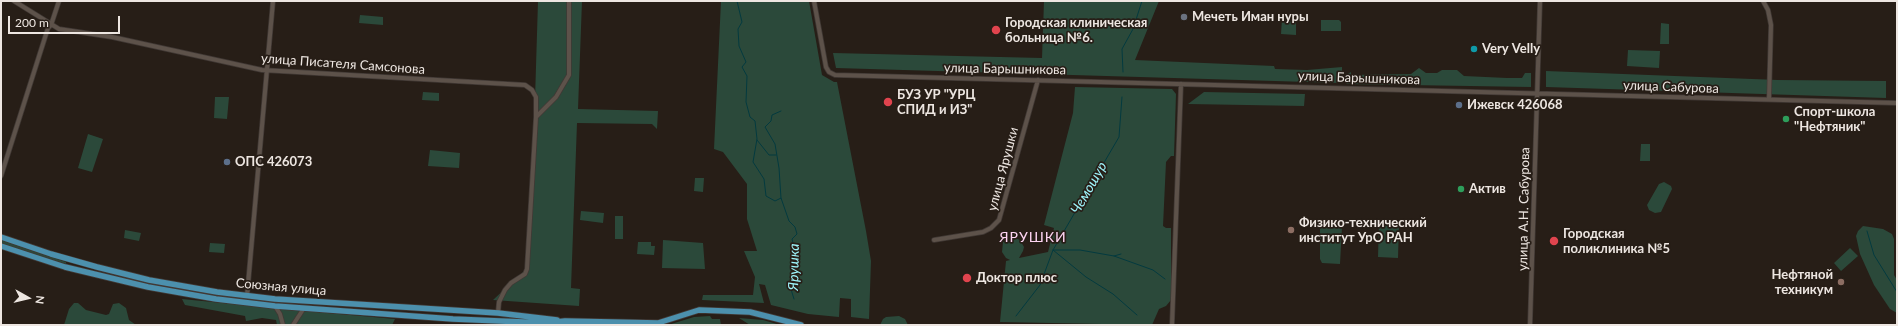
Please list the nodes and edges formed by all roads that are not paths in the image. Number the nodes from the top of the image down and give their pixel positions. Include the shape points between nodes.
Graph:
1 (14, 1) edge
2 (59, 1) edge
3 (273, 1) edge
4 (569, 1) edge
5 (814, 1) edge
6 (1540, 1) edge
7 (1763, 1) edge
8 (51, 25) junction
9 (267, 70) junction
10 (1038, 80) junction
11 (1181, 84) junction
12 (1537, 93) junction
13 (1768, 99) junction
14 (1897, 103) edge
15 (536, 117) junction
16 (1, 176) edge
17 (1, 237) edge
18 (934, 240) dead end
19 (1, 246) edge
20 (217, 292) junction
21 (247, 296) junction
22 (216, 299) junction
23 (275, 299) junction
24 (274, 306) junction
25 (304, 308) junction
26 (498, 313) junction
27 (547, 321) junction
28 (594, 324) edge
29 (283, 325) edge
30 (294, 325) edge
31 (801, 325) edge
32 (1172, 325) edge
33 (1530, 325) edge

1 - 8 street, улица Писателя Самсонова
2 - 8 street
3 - 9 street
4 - 15 street via 569,75 556,97
5 - 10 street, улица Барышникова via 826,67 835,75
6 - 12 street
7 - 13 street via 1771,25
8 - 9 street, улица Писателя Самсонова via 59,29 112,37
8 - 16 street
9 - 15 street, улица Писателя Самсонова via 523,85 531,88 536,97
9 - 21 street
10 - 11 street, улица Барышникова
10 - 18 street, улица Ярушки via 999,220 983,232
11 - 12 street, улица Барышникова
11 - 32 street
12 - 13 street, улица Сабурова
12 - 33 street, улица А.Н. Сабурова
13 - 14 street, улица Сабурова
15 - 26 street, улица Писателя Самсонова via 527,269 523,275 511,282 503,293
17 - 20 main road, Союзная улица via 97,267
19 - 22 main road, Союзная улица via 148,287
20 - 21 main road, Союзная улица
20 - 22 main road
21 - 23 main road, Союзная улица
22 - 24 main road, Союзная улица
23 - 24 main road
23 - 26 main road, Союзная улица
24 - 25 main road, Союзная улица
24 - 29 street
25 - 27 main road, Союзная улица via 453,319
25 - 30 street
26 - 27 main road, Союзная улица
27 - 28 main road, Союзная улица
28 - 31 main road, Союзная улица via 658,322 699,310 750,312

